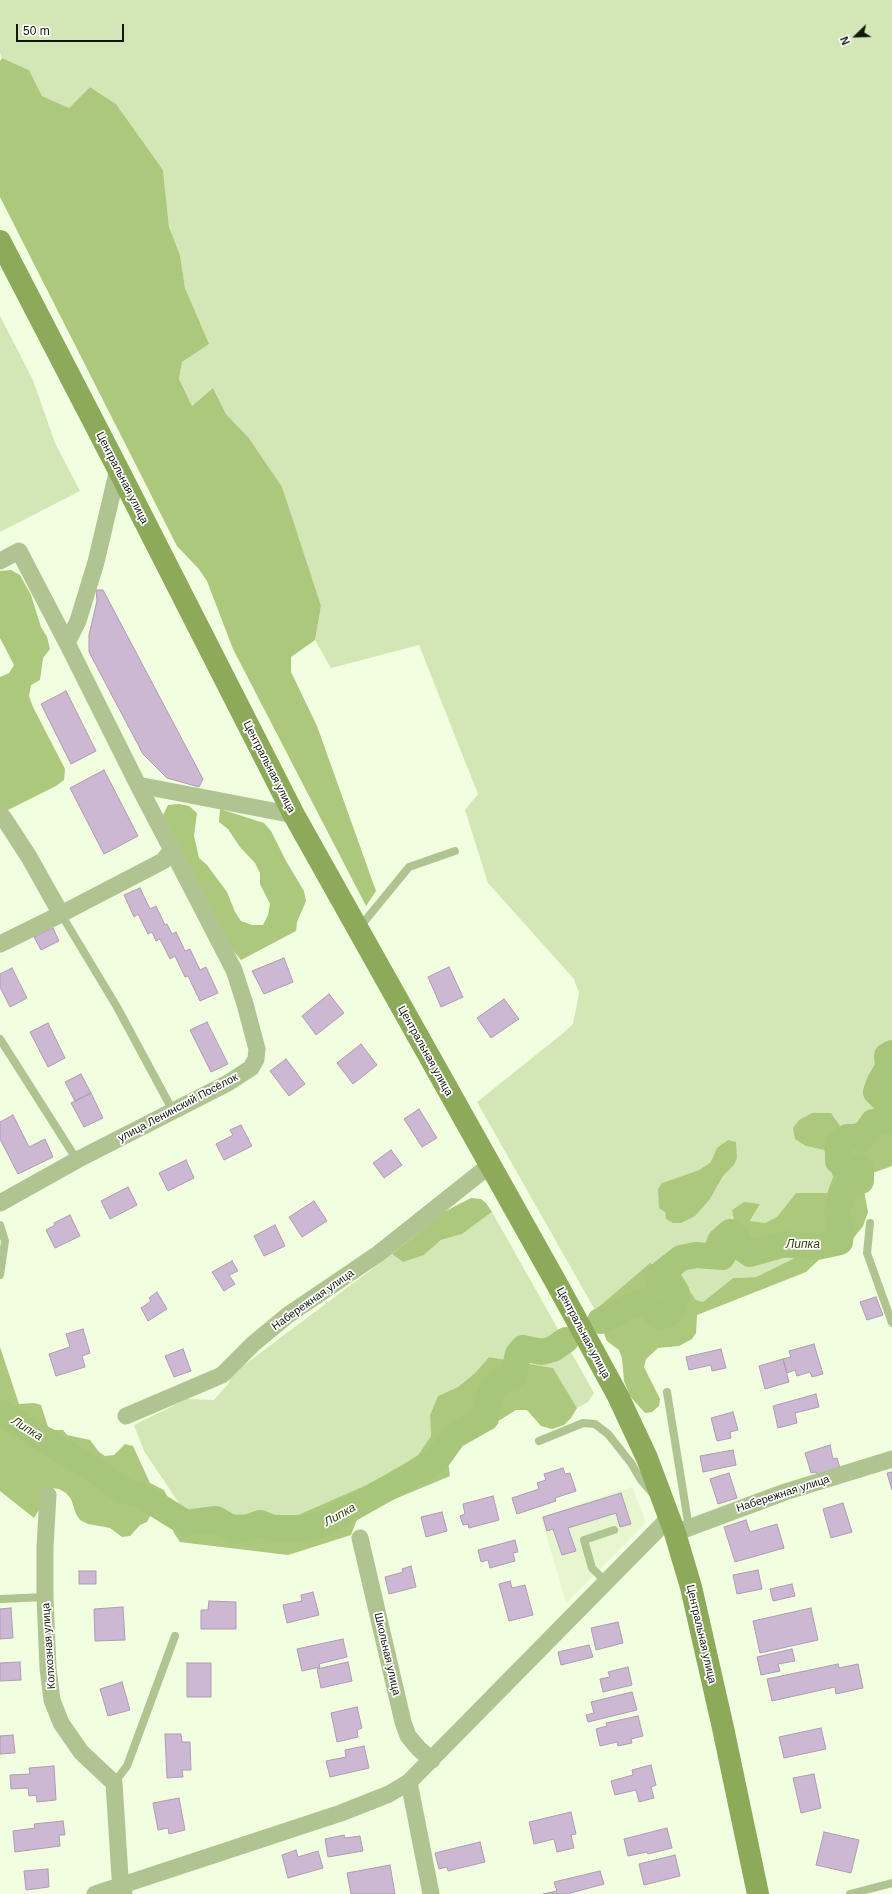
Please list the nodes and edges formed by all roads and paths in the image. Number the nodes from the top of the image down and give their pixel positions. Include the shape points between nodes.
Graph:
1 (0, 242) edge
2 (118, 469) junction
3 (0, 561) edge
4 (67, 643) junction
5 (138, 785) junction
6 (294, 815) junction
7 (0, 819) edge
8 (172, 850) junction
9 (455, 851) dead end
10 (61, 914) junction
11 (357, 930) junction
12 (0, 944) edge
13 (0, 1039) edge
14 (173, 1111) junction
15 (77, 1160) junction
16 (490, 1165) junction
17 (0, 1203) edge
18 (870, 1223) dead end
19 (0, 1225) edge
20 (0, 1276) edge
21 (892, 1323) edge
22 (667, 1392) dead end
23 (126, 1416) dead end
24 (539, 1441) dead end
25 (892, 1458) edge
26 (48, 1495) dead end
27 (674, 1519) junction
28 (614, 1530) dead end
29 (360, 1538) dead end
30 (606, 1582) junction
31 (46, 1597) junction
32 (0, 1599) edge
33 (175, 1636) dead end
34 (432, 1760) junction
35 (408, 1782) junction
36 (114, 1783) junction
37 (892, 1883) edge
38 (123, 1890) edge
39 (95, 1894) edge
40 (431, 1894) edge
41 (758, 1894) edge
42 (850, 1894) edge

1 - 2 main road, Центральная улица
2 - 4 street via 96,562 78,621
2 - 6 main road, Центральная улица
3 - 4 street, улица Ленинский Посёлок via 19,551
4 - 5 street, улица Ленинский Посёлок
5 - 6 street
5 - 8 street, улица Ленинский Посёлок
6 - 11 main road, Центральная улица
7 - 10 street via 3,817 30,857
8 - 10 street via 163,861
8 - 14 street, улица Ленинский Посёлок via 234,970 257,1049 252,1068
9 - 11 lane via 409,867
10 - 12 street
10 - 14 lane via 117,1007
11 - 16 main road, Центральная улица
13 - 15 lane
14 - 15 street, улица Ленинский Посёлок
15 - 17 street, улица Ленинский Посёлок
16 - 23 street, Набережная улица via 378,1254 288,1316 253,1344 222,1375
16 - 27 main road, Центральная улица via 618,1396
18 - 21 lane via 867,1253
19 - 20 lane via 4,1241
22 - 27 lane
24 - 27 lane via 583,1423 595,1424 608,1434 650,1493
25 - 27 street, Набережная улица via 785,1492
26 - 31 street, Колхозная улица
27 - 30 street
27 - 41 main road, Центральная улица via 723,1728
28 - 30 lane via 584,1540 592,1568
29 - 34 street, Школьная улица via 402,1722 408,1736 419,1750
30 - 34 street
31 - 32 lane
31 - 36 street, Колхозная улица via 48,1668 52,1700 61,1723 81,1752
33 - 36 lane via 127,1766
34 - 35 street
35 - 38 street via 389,1794 341,1813
35 - 40 street
36 - 38 street
37 - 42 lane
38 - 39 street

